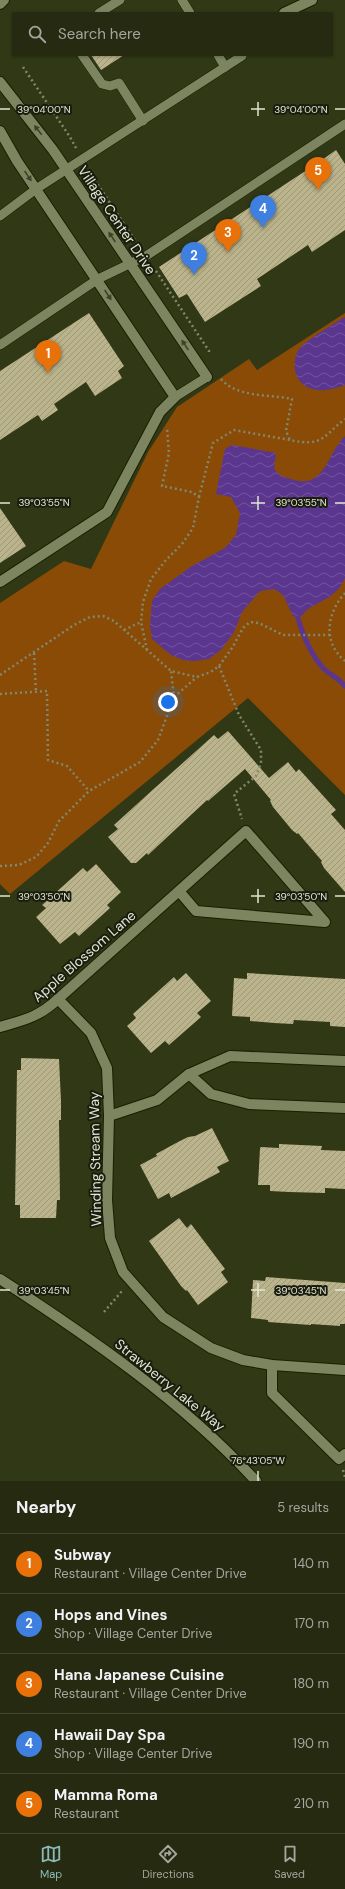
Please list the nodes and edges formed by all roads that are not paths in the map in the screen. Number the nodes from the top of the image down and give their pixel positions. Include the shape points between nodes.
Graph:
1 (4, 0) edge
2 (120, 0) edge
3 (182, 0) edge
4 (312, 0) edge
5 (0, 4) edge
6 (101, 12) edge
7 (189, 12) edge
8 (286, 12) edge
9 (83, 56) edge
10 (219, 56) edge
11 (242, 56) edge
12 (225, 66) junction
13 (0, 82) edge
14 (142, 121) junction
15 (345, 124) edge
16 (0, 131) edge
17 (67, 170) junction
18 (36, 189) junction
19 (0, 216) edge
20 (130, 264) junction
21 (98, 279) junction
22 (0, 345) edge
23 (207, 377) joint
24 (175, 397) junction
25 (0, 582) edge
26 (179, 891) junction
27 (58, 999) junction
28 (0, 1027) edge
29 (345, 1061) edge
30 (189, 1074) junction
31 (345, 1108) edge
32 (109, 1116) junction
33 (0, 1279) edge
34 (272, 1365) junction
35 (345, 1370) edge
36 (345, 1454) edge
37 (256, 1481) edge

1 - 5 street
2 - 6 lane
3 - 7 lane
4 - 8 street
9 - 14 lane via 102,84 110,86 119,83
10 - 12 lane
11 - 12 lane
12 - 14 lane
17 -> 13 street, Village Center Drive
14 - 17 lane
15 - 20 lane via 146,256
16 -> 18 street
17 - 18 lane
20 -> 17 street, Village Center Drive
18 - 19 lane
18 - 21 street
20 - 21 lane
23 -> 20 street, Village Center Drive
21 - 22 lane
21 -> 24 street
23 - 24 lane
24 - 25 street via 160,412 106,512
26 - 26 street, Apple Blossom Lane via 196,911 326,922 246,831
26 - 27 street, Apple Blossom Lane
27 - 28 street, Apple Blossom Lane via 45,1011
27 - 32 street, Winding Stream Way via 91,1033 107,1068
29 - 30 street via 230,1056
30 - 31 street via 212,1094 249,1104
30 - 32 street via 157,1100
32 - 34 street, Winding Stream Way via 106,1200 110,1238 123,1272 163,1317 211,1348 243,1360
33 - 37 street, Strawberry Lake Way via 131,1368 231,1454
34 - 35 street, Winding Stream Way
34 - 36 street via 272,1393 339,1459

